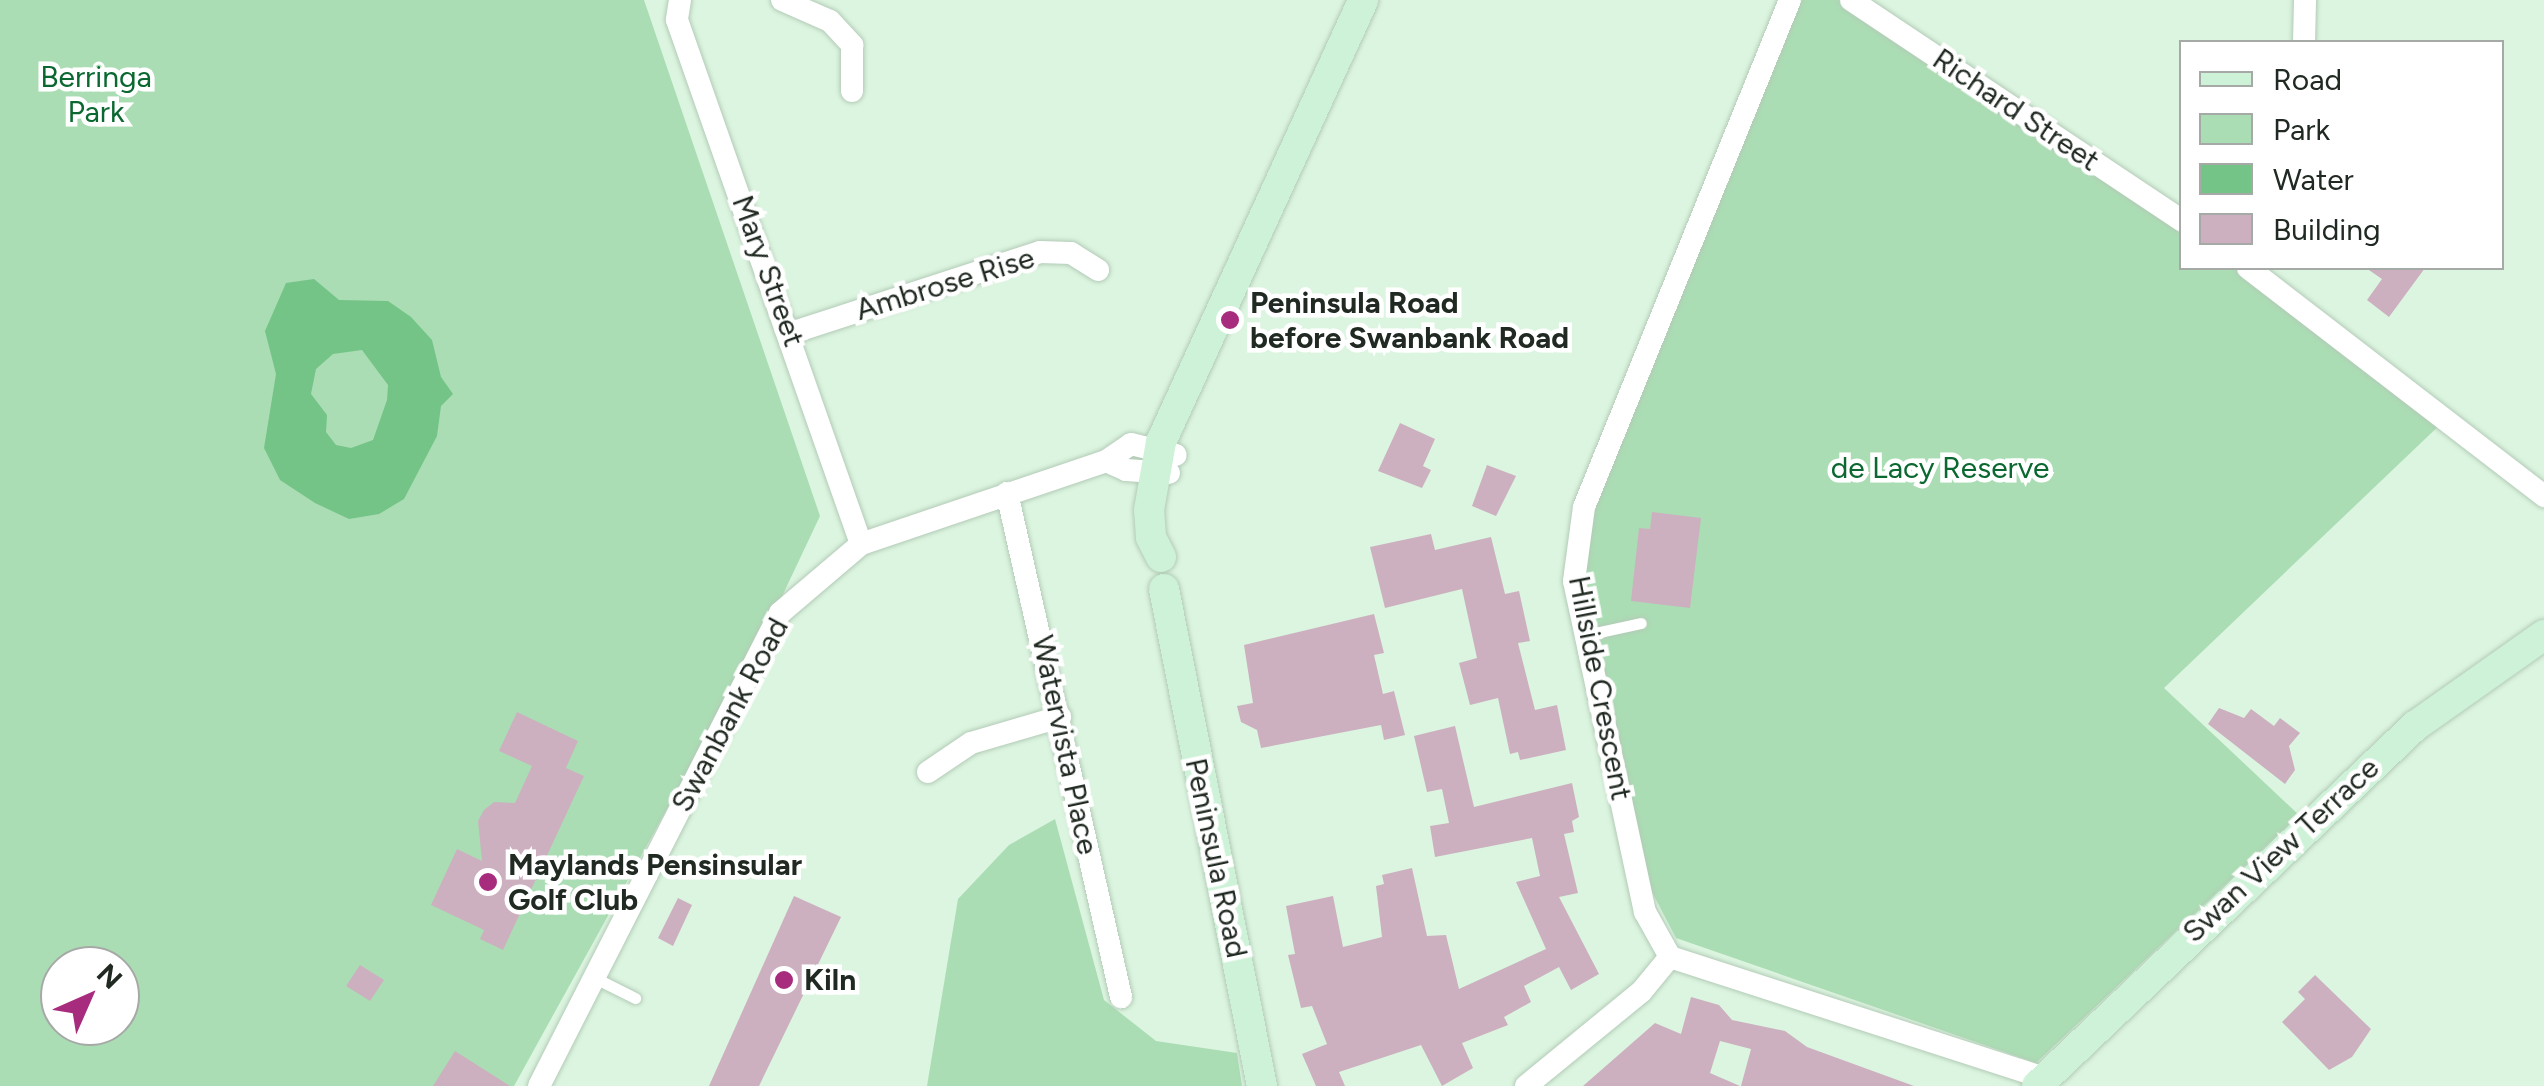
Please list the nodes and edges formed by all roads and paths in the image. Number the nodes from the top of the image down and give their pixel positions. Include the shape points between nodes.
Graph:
1 (680, 0) edge
2 (782, 0) edge
3 (1364, 0) edge
4 (1790, 0) edge
5 (1851, 0) edge
6 (2305, 0) edge
7 (2304, 40) edge
8 (852, 92) dead end
9 (2179, 219) edge
10 (1098, 270) dead end
11 (2251, 270) edge
12 (790, 332) junction
13 (1163, 462) junction
14 (1007, 493) junction
15 (2544, 496) edge
16 (861, 544) junction
17 (1641, 624) dead end
18 (2544, 635) edge
19 (1586, 636) junction
20 (1060, 718) junction
21 (928, 772) dead end
22 (1670, 957) junction
23 (595, 978) junction
24 (1121, 997) dead end
25 (635, 998) dead end
26 (2039, 1082) edge
27 (539, 1086) edge
28 (1262, 1086) edge
29 (1526, 1086) edge

1 - 12 street, Mary Street via 677,20
2 - 8 street via 830,21 852,45
3 - 13 street, Peninsula Road via 1198,369 1202,386
4 - 19 street, Hillside Crescent via 1584,507 1574,581
5 - 9 street, Richard Street
6 - 7 street
10 - 12 street, Ambrose Rise via 1070,253 1040,252
11 - 15 street
12 - 16 street, Mary Street
13 - 14 street, Swanbank Road via 1106,461
13 - 28 street, Peninsula Road via 1164,589
14 - 16 street, Swanbank Road
14 - 20 street, Watervista Place
16 - 23 street, Swanbank Road via 780,614
17 - 19 lane
18 - 26 street, Swan View Terrace via 2415,726
19 - 22 street, Hillside Crescent via 1645,912
20 - 21 street via 971,743
20 - 24 street, Watervista Place
22 - 26 street
22 - 29 street via 1641,992
23 - 25 lane
23 - 27 street, Swanbank Road

